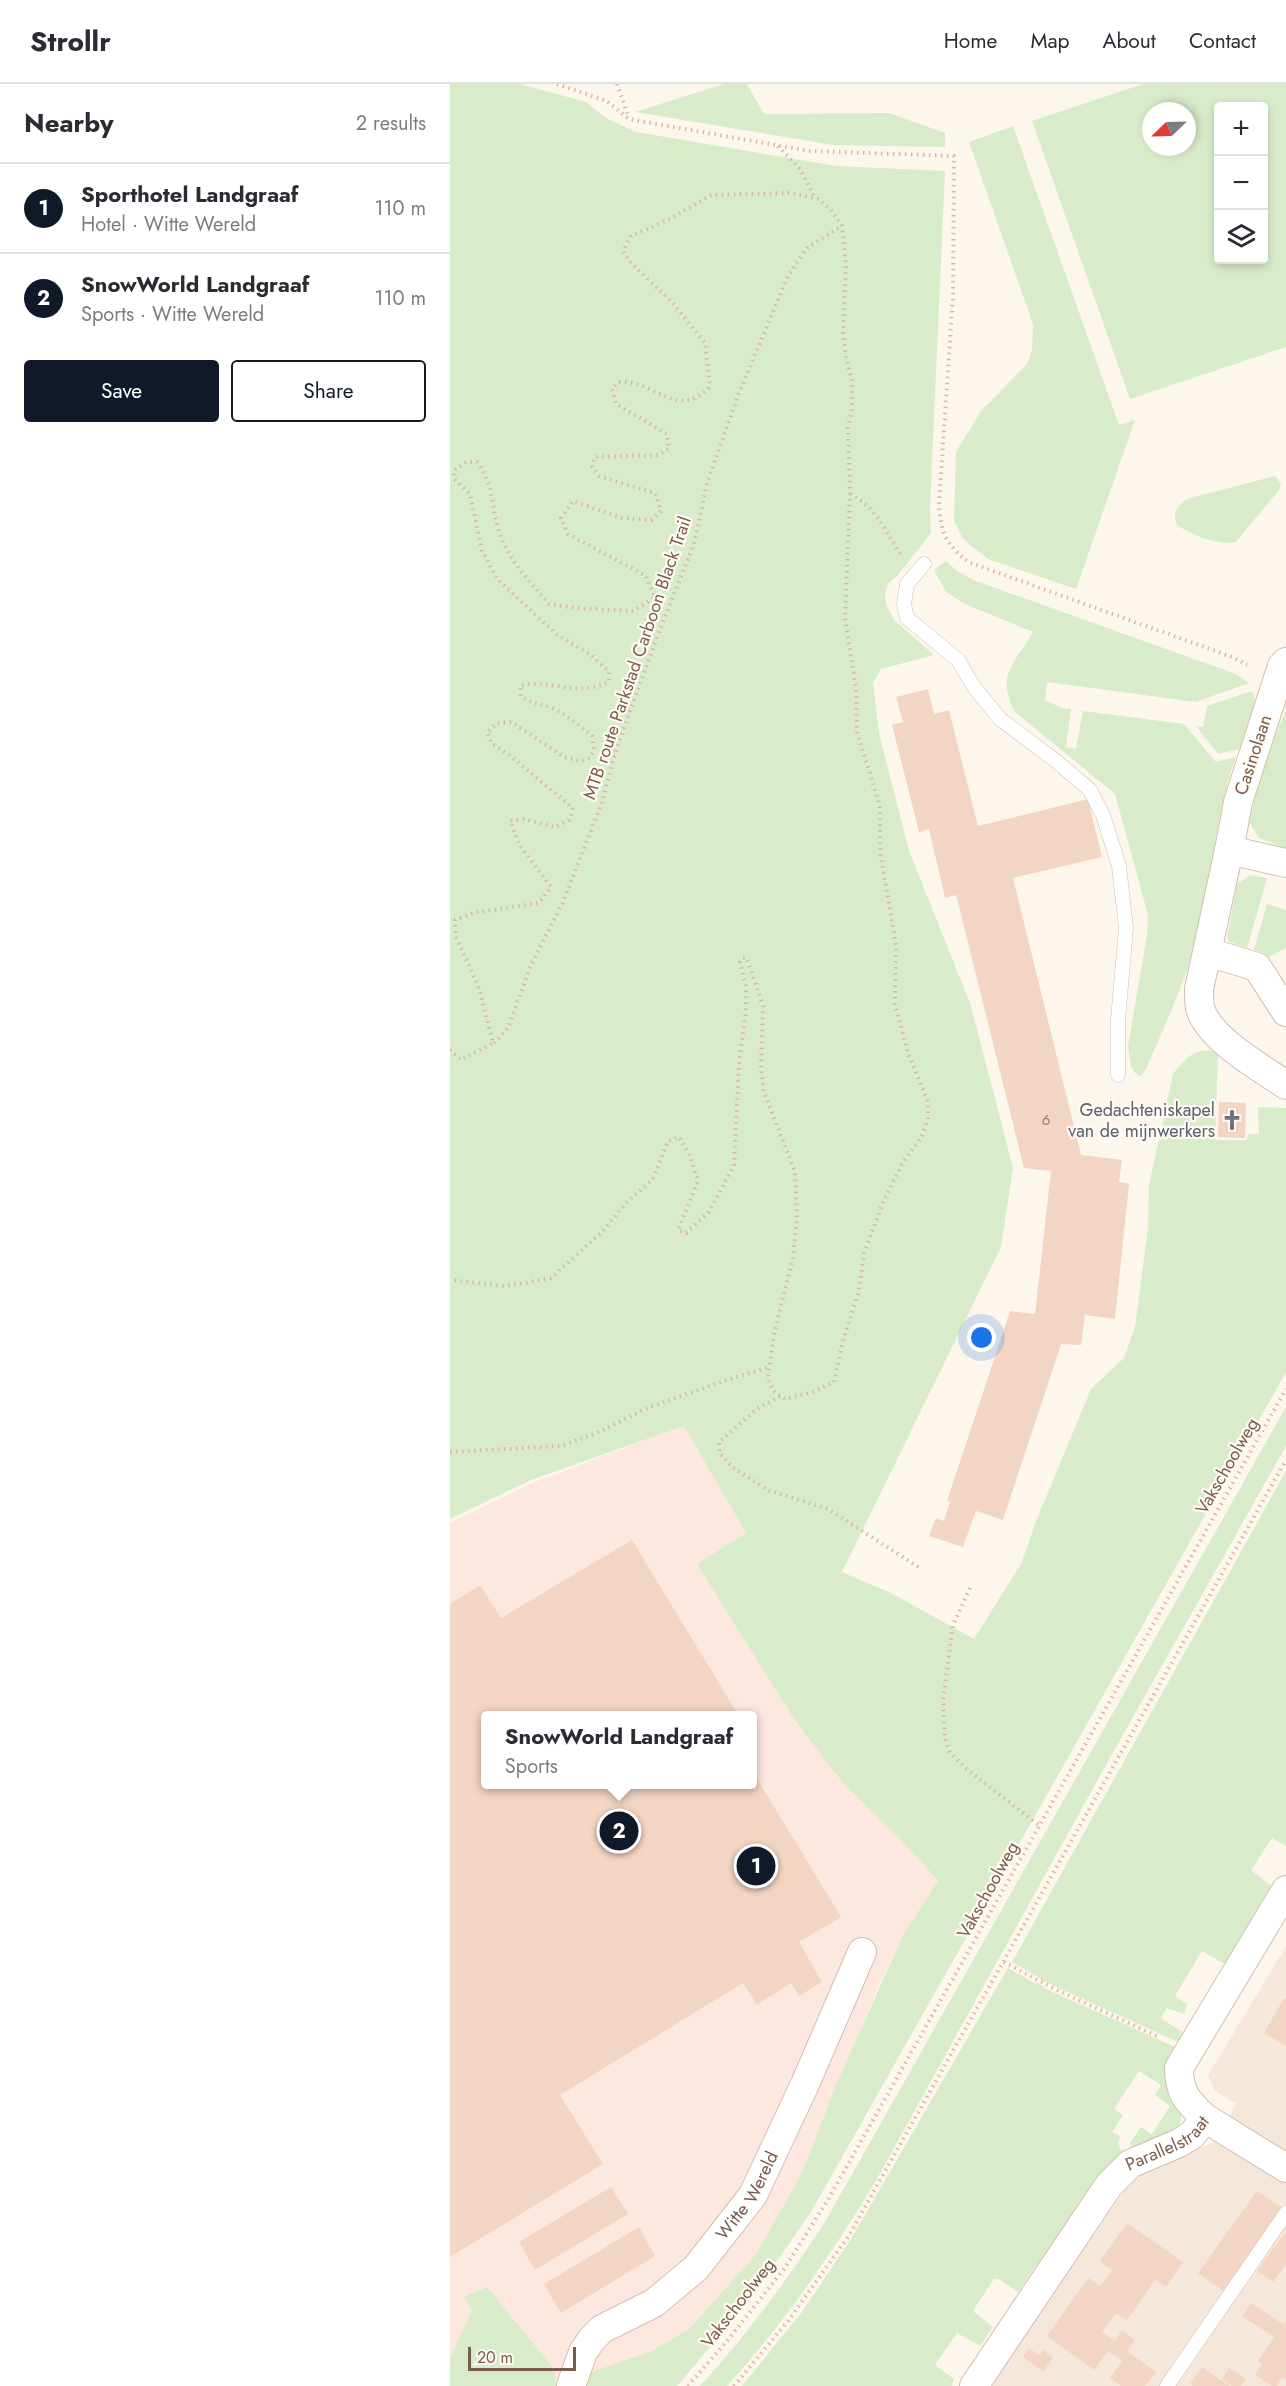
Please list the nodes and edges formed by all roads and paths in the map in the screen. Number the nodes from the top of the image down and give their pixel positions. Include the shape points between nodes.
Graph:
1 (557, 84) edge
2 (617, 84) edge
3 (629, 119) junction
4 (778, 146) junction
5 (816, 198) junction
6 (842, 226) junction
7 (850, 494) junction
8 (924, 564) joint
9 (1284, 664) edge
10 (1229, 850) junction
11 (1286, 862) edge
12 (1208, 952) junction
13 (1286, 1012) edge
14 (494, 1043) junction
15 (450, 1050) edge
16 (1118, 1075) dead end
17 (1286, 1085) edge
18 (450, 1280) edge
19 (769, 1367) junction
20 (1286, 1389) edge
21 (781, 1396) junction
22 (450, 1452) edge
23 (1286, 1460) edge
24 (920, 1568) dead end
25 (970, 1588) dead end
26 (1040, 1826) junction
27 (1286, 1890) edge
28 (862, 1952) dead end
29 (1004, 1962) junction
30 (1187, 2051) junction
31 (1205, 2118) junction
32 (1286, 2168) edge
33 (1286, 2213) edge
34 (571, 2386) edge
35 (688, 2386) edge
36 (734, 2386) edge
37 (974, 2386) edge
38 (1167, 2386) edge

1 - 3 path via 607,101
2 - 3 path
3 - 4 path
4 - 5 path via 800,169
4 - 9 path via 810,151 954,156 952,296 939,505 940,527 951,548 968,562 1235,658 1260,672
5 - 6 path
5 - 14 path via 792,193 711,195 631,236 623,251 705,343 710,387 699,398 678,402 630,381 619,382 612,389 616,404 666,434 669,449 658,455 595,457 592,466 599,476 655,494 661,511 651,520 622,518 573,501 561,518 568,534 646,576 655,597 634,611 549,604 510,558 500,534 487,476 477,462 467,462 454,470 454,479 470,494 482,550 496,579 556,633 591,655 609,672 609,682 595,689 532,683 520,686 520,696 573,720 592,736 594,749 590,758 564,758 512,722 496,723 487,733 492,744 573,808 569,820 555,827 524,819 510,821 520,846 551,887 539,903 472,913 455,920 456,937 479,988
6 - 7 path via 846,264 843,332 852,380 848,428
6 - 14 path, MTB route Parkstad Carboon Black Trail via 807,248 784,287 739,393 707,483 694,544 617,747 601,805 563,902 531,965 508,1028
7 - 8 path via 863,500 878,516 901,555
7 - 21 path via 845,618 856,689 857,732 880,806 880,852 896,945 895,1004 908,1053 928,1102 928,1118 922,1136 884,1200 864,1253 859,1291 834,1382 813,1392 785,1399
8 - 16 lane via 907,584 907,618 958,660 1000,719 1090,790 1103,815 1119,866 1126,928
9 - 10 street, Casinolaan via 1238,802
10 - 11 street
10 - 12 street, Casinolaan
12 - 13 street via 1257,967
12 - 17 street, Casinolaan via 1199,989 1204,1018 1221,1038
14 - 15 path via 461,1060
18 - 19 path via 506,1286 551,1278 653,1179 668,1141 679,1137 698,1181 678,1230 686,1233 709,1212 734,1165 739,1062 746,1011 740,962 747,958 763,1006 764,1092 795,1172 797,1217 793,1258
19 - 21 path via 773,1391
19 - 22 path via 645,1409 561,1446
20 - 26 path, Vakschoolweg
21 - 24 path via 757,1409 719,1442 720,1454 732,1467 768,1490 828,1509
23 - 29 path
25 - 26 path via 953,1624 943,1700 945,1739 964,1767
26 - 35 path, Vakschoolweg via 829,2198 784,2269
27 - 30 street, Parallelstraat
28 - 34 street, Witte Wereld via 753,2195 696,2268 654,2303 602,2329 592,2339
29 - 30 path
29 - 36 path via 848,2237 788,2321
30 - 31 street, Parallelstraat via 1179,2068 1179,2083 1184,2096
31 - 32 street
31 - 37 street, Parallelstraat via 1192,2135 1130,2164 1109,2185
33 - 38 lane

